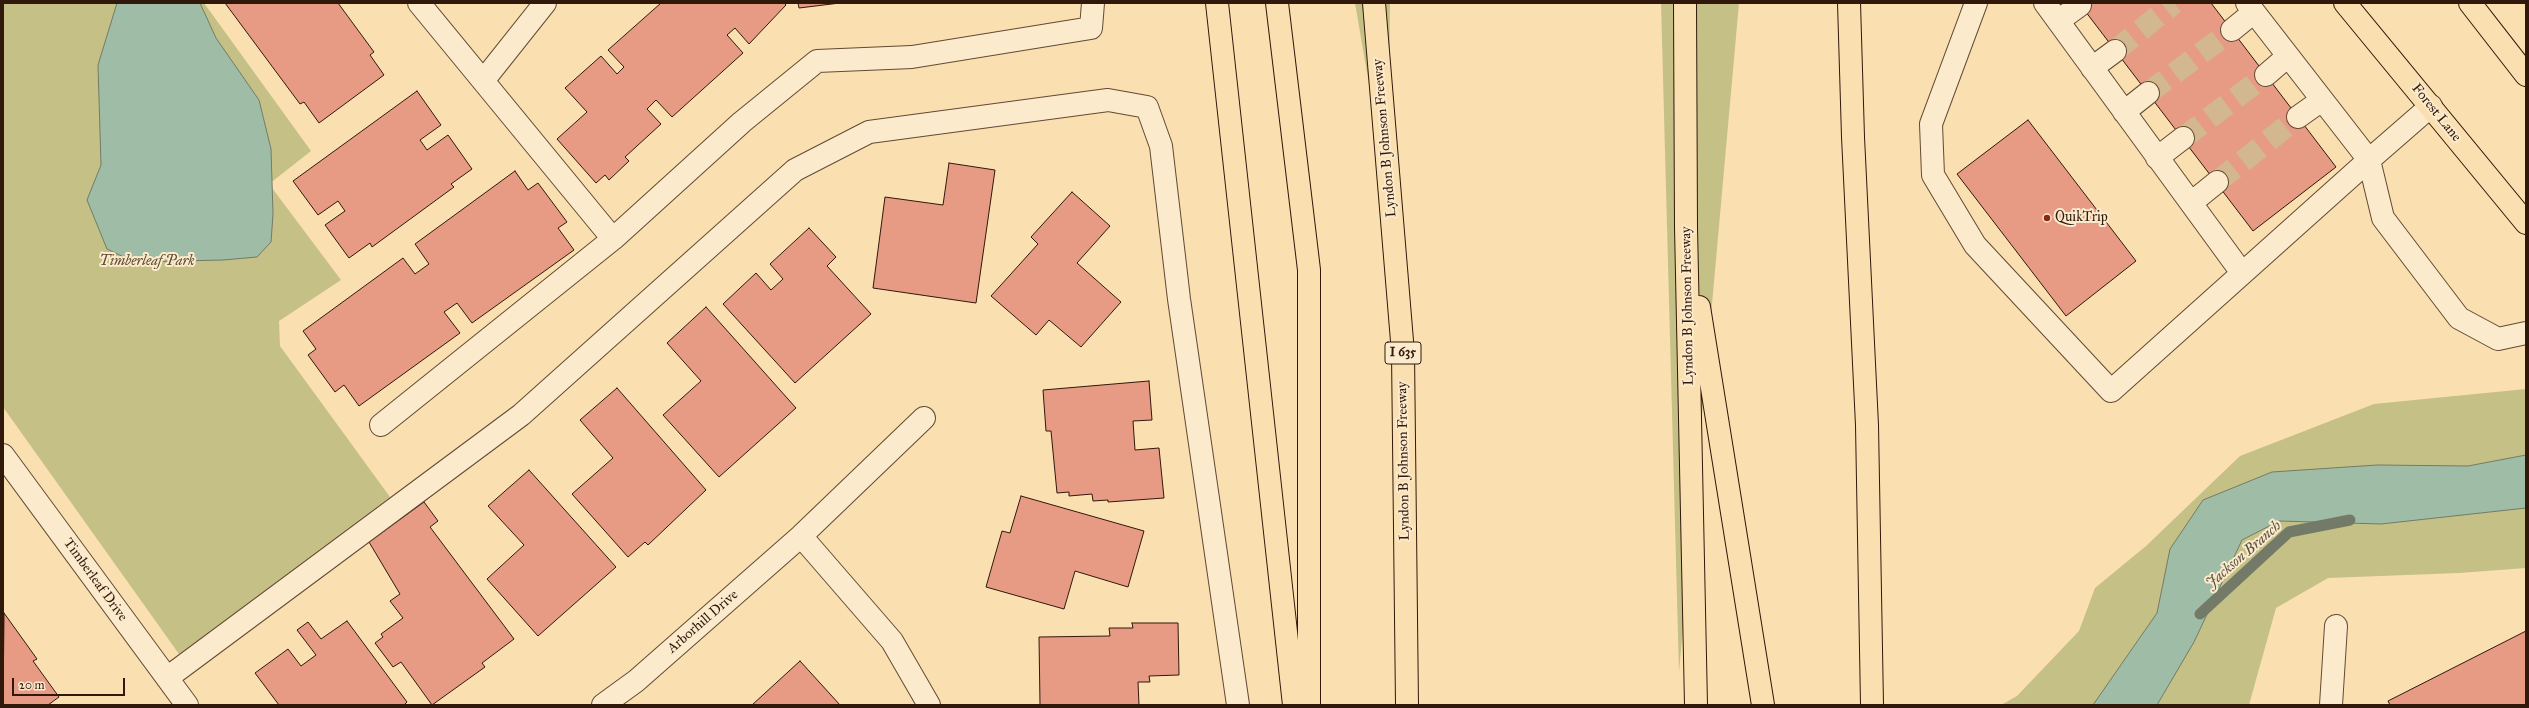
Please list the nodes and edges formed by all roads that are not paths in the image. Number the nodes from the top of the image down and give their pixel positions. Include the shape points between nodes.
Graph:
1 (419, 3) edge
2 (545, 3) edge
3 (1093, 3) edge
4 (1217, 3) edge
5 (1277, 3) edge
6 (1374, 3) edge
7 (1686, 3) edge
8 (1849, 3) edge
9 (1976, 3) edge
10 (2045, 3) edge
11 (2345, 3) edge
12 (2470, 3) edge
13 (2080, 5) dead end
14 (2251, 8) edge
15 (2058, 21) junction
16 (2232, 30) tunnel mouth
17 (2115, 50) tunnel mouth
18 (2288, 56) junction
19 (2092, 68) junction
20 (2266, 75) tunnel mouth
21 (2526, 75) edge
22 (483, 81) junction
23 (2148, 94) tunnel mouth
24 (2322, 100) junction
25 (2431, 106) junction
26 (2124, 112) junction
27 (2298, 118) tunnel mouth
28 (2183, 138) tunnel mouth
29 (2157, 158) junction
30 (2368, 160) junction
31 (2217, 182) tunnel mouth
32 (2191, 203) junction
33 (2526, 222) edge
34 (1686, 227) junction
35 (613, 239) junction
36 (2242, 273) junction
37 (2526, 333) edge
38 (924, 418) dead end
39 (381, 425) dead end
40 (3, 455) edge
41 (801, 536) junction
42 (2336, 626) dead end
43 (167, 678) junction
44 (187, 705) edge
45 (603, 705) edge
46 (929, 705) edge
47 (1238, 705) edge
48 (1294, 705) edge
49 (1309, 705) edge
50 (1406, 705) edge
51 (1696, 705) edge
52 (1762, 705) edge
53 (1872, 705) edge
54 (2332, 705) edge

1 - 22 street
2 - 22 street
3 - 35 street via 1091,28 912,57 817,61 742,122
4 - 48 main road
5 - 49 main road via 1309,270
6 - 50 main road, Lyndon B Johnson Freeway / I 635 via 1403,353
7 - 34 main road, Lyndon B Johnson Freeway
8 - 53 main road via 1867,425
9 - 36 street via 1931,124 1933,175 1975,245 2111,391
10 - 15 street
11 - 25 main road, Forest Lane
12 - 21 main road
13 - 15 street
14 - 16 street
14 - 18 street
15 - 19 street
17 - 19 street
18 - 20 street
18 - 24 street
19 - 26 street
22 - 35 street
23 - 26 street
24 - 27 street
24 - 30 street
25 - 30 street
25 - 33 main road, Forest Lane
26 - 29 street
28 - 29 street
29 - 32 street
30 - 36 street
30 - 37 street via 2383,218 2458,318 2498,339
31 - 32 street
32 - 36 street
34 - 51 main road, Lyndon B Johnson Freeway
34 - 52 main road
35 - 39 street
38 - 41 street, Arborhill Drive
40 - 43 street, Timberleaf Drive
41 - 45 street, Arborhill Drive via 636,681
41 - 46 street via 892,641
42 - 54 street
43 - 44 street, Timberleaf Drive
43 - 47 street via 521,415 795,170 869,132 1108,100 1147,107 1161,146 1179,299

